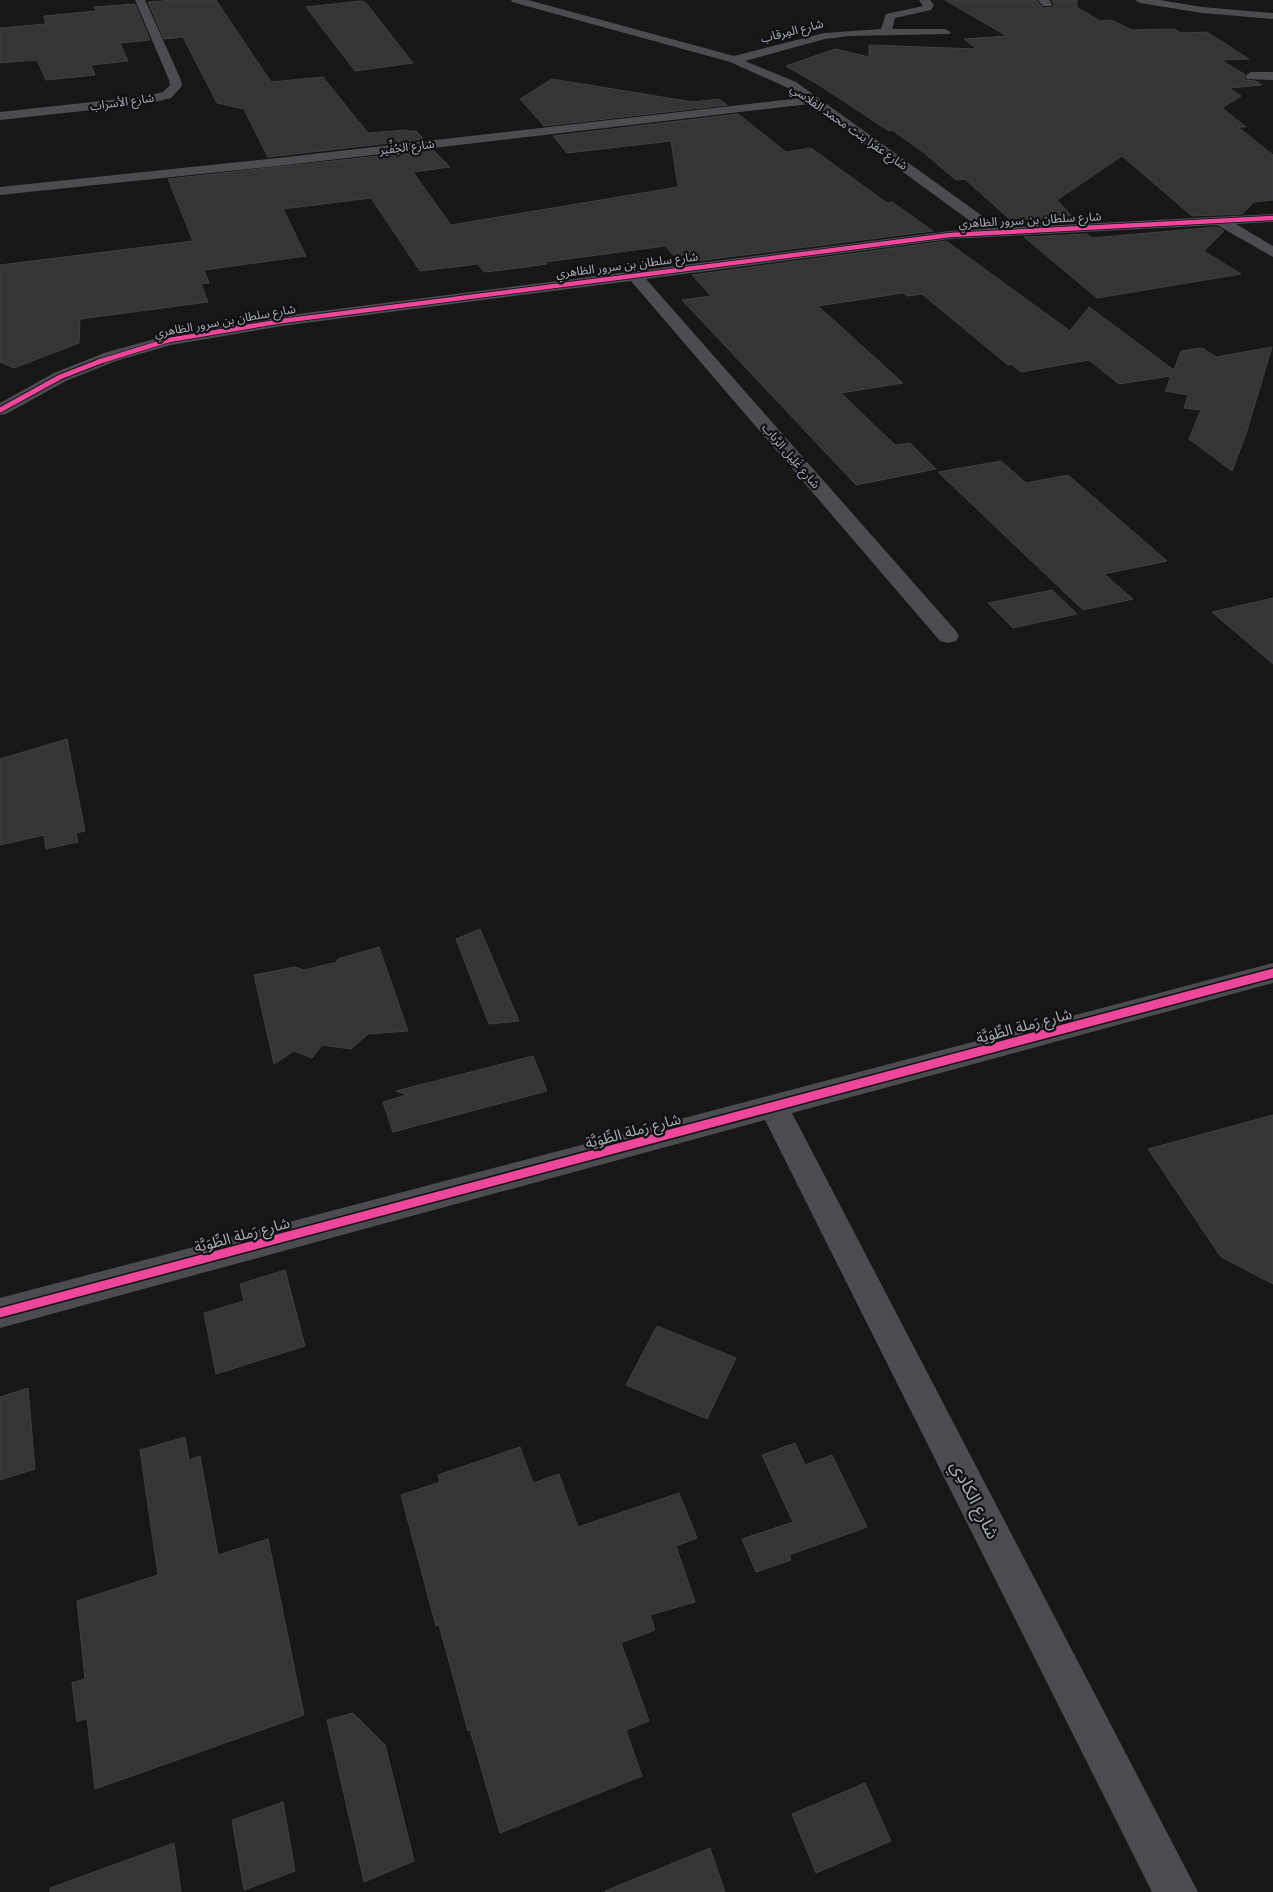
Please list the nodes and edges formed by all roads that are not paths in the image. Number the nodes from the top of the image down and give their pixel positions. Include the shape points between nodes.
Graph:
1 (140, 0) edge
2 (516, 0) edge
3 (547, 0) edge
4 (924, 0) edge
5 (1140, 0) edge
6 (531, 4) junction
7 (1273, 16) edge
8 (886, 32) junction
9 (945, 32) dead end
10 (734, 60) junction
11 (1251, 76) dead end
12 (1273, 76) edge
13 (814, 100) junction
14 (0, 116) edge
15 (0, 191) edge
16 (1273, 218) edge
17 (1220, 221) junction
18 (995, 232) junction
19 (1273, 252) edge
20 (634, 275) junction
21 (0, 410) edge
22 (948, 636) dead end
23 (1273, 973) edge
24 (774, 1108) junction
25 (0, 1313) edge
26 (1176, 1892) edge

1 - 14 street, شارع الأسراب via 175,80 173,91 130,103
2 - 6 street, شارع عفرا بنت محمد الفلاسي
3 - 6 street
4 - 8 street via 928,8 890,16
5 - 7 street via 1202,10
6 - 10 street, شارع عفرا بنت محمد الفلاسي
8 - 9 street, شارع المِرقاب
8 - 10 street, شارع المِرقاب via 818,37
10 - 13 street, شارع عفرا بنت محمد الفلاسي via 792,85
11 - 12 street
13 - 15 street, شارع الجُفِّير
13 - 18 street, شارع عفرا بنت محمد الفلاسي
16 - 17 street, شارع سلطان بن سرور الظاهري
17 - 18 street, شارع سلطان بن سرور الظاهري
17 - 19 street
18 - 20 street, شارع سلطان بن سرور الظاهري via 898,241
20 - 21 street, شارع سلطان بن سرور الظاهري via 282,321 169,340 110,356 60,377
20 - 22 street, شارع غَلِيل الرَّباب
23 - 24 street, شارع رَملة الطِّوَيَّة
24 - 25 street, شارع رَملة الطِّوَيَّة
24 - 26 street, شارع الكادِي

